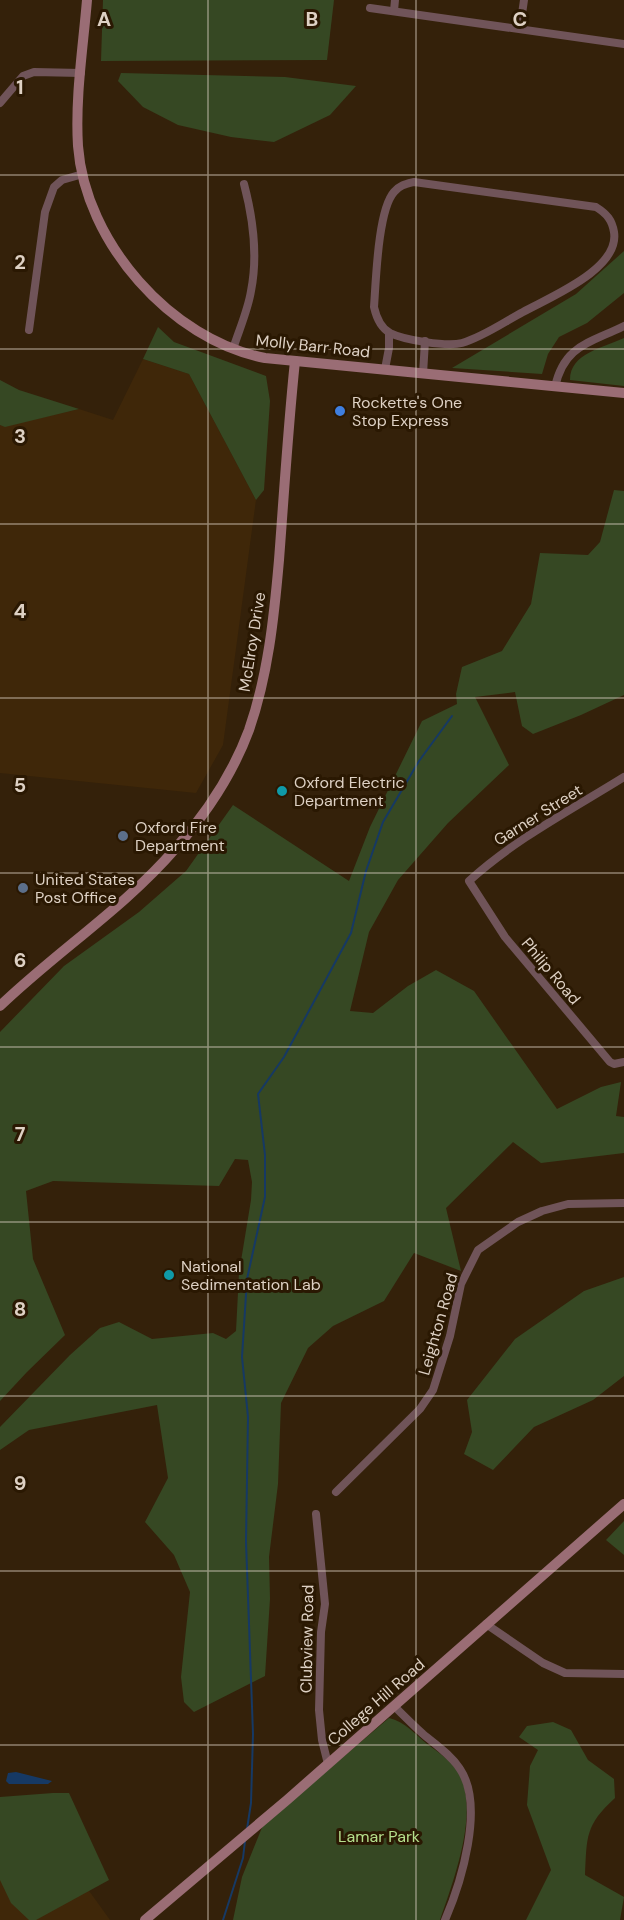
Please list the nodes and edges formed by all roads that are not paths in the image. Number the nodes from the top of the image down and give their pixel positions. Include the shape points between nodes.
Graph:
1 (87, 0) edge
2 (394, 0) edge
3 (524, 0) edge
4 (370, 8) dead end
5 (394, 11) junction
6 (520, 28) junction
7 (624, 44) edge
8 (81, 73) junction
9 (0, 103) edge
10 (83, 174) junction
11 (244, 184) dead end
12 (624, 326) edge
13 (29, 330) dead end
14 (389, 333) junction
15 (425, 341) junction
16 (233, 349) junction
17 (295, 361) junction
18 (385, 369) junction
19 (423, 374) junction
20 (555, 387) junction
21 (624, 393) edge
22 (624, 777) edge
23 (469, 881) joint
24 (0, 1006) edge
25 (624, 1062) edge
26 (624, 1203) edge
27 (336, 1492) dead end
28 (624, 1504) edge
29 (316, 1514) dead end
30 (486, 1624) junction
31 (624, 1674) edge
32 (394, 1706) junction
33 (328, 1764) junction
34 (145, 1920) edge
35 (445, 1920) edge

1 - 8 street, Molly Barr Road
2 - 5 street
3 - 6 street
4 - 5 street
5 - 6 street
6 - 7 street
8 - 9 street via 34,72 23,76
8 - 10 street, Molly Barr Road via 78,147
10 - 13 street via 62,180 54,188 45,212
10 - 16 street, Molly Barr Road via 102,227 137,280 186,322
11 - 16 street via 254,265 251,291
12 - 20 street via 583,345 566,358
14 - 15 street
14 - 15 street via 377,319 374,307 384,211 401,185 414,182 546,199 596,207 607,214 615,238 611,251 603,263 580,281 461,343
14 - 18 street
15 - 19 street
16 - 17 street, Molly Barr Road
17 - 18 street, Molly Barr Road
17 - 24 street, McElroy Drive via 274,615 264,680 249,731 201,819 174,850 141,884
18 - 19 street, Molly Barr Road
19 - 20 street, Molly Barr Road
20 - 21 street, Molly Barr Road
22 - 23 street, Garner Street via 520,840
23 - 25 street, Philip Road via 505,937 610,1062
26 - 27 street, Leighton Road via 568,1204 542,1211 518,1222 478,1250 461,1284 450,1336 432,1390 420,1409
28 - 30 street, College Hill Road
29 - 33 street, Clubview Road via 325,1604 319,1710
30 - 31 street via 543,1663 565,1673
30 - 32 street, College Hill Road
32 - 33 street, College Hill Road
32 - 35 street via 462,1770 468,1788 471,1828 462,1871
33 - 34 street, College Hill Road

